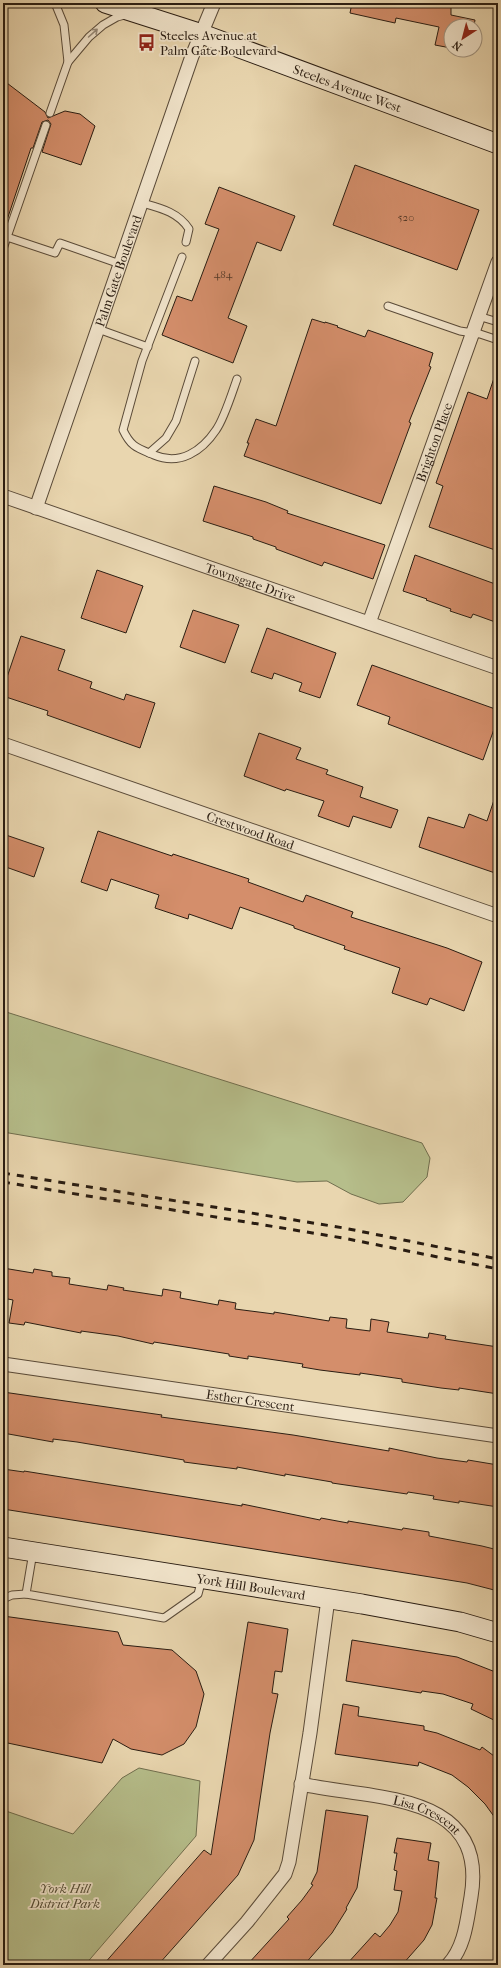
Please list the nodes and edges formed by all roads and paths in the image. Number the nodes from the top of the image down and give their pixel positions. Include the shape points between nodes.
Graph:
1 (55, 3) edge
2 (106, 3) edge
3 (214, 3) edge
4 (135, 13) junction
5 (202, 34) junction
6 (68, 62) junction
7 (50, 113) dead end
8 (46, 125) dead end
9 (498, 144) edge
10 (142, 203) junction
11 (7, 237) junction
12 (186, 242) dead end
13 (3, 249) edge
14 (182, 256) dead end
15 (498, 262) edge
16 (120, 264) junction
17 (388, 306) dead end
18 (478, 316) junction
19 (498, 322) edge
20 (98, 328) junction
21 (472, 332) junction
22 (498, 340) edge
23 (148, 347) junction
24 (195, 361) dead end
25 (237, 379) dead end
26 (149, 453) junction
27 (3, 496) edge
28 (36, 508) junction
29 (369, 623) junction
30 (498, 668) edge
31 (3, 744) edge
32 (498, 916) edge
33 (3, 1364) edge
34 (498, 1436) edge
35 (3, 1547) edge
36 (33, 1552) junction
37 (202, 1578) junction
38 (26, 1594) junction
39 (328, 1599) junction
40 (3, 1600) edge
41 (498, 1633) edge
42 (301, 1784) junction
43 (208, 1965) edge
44 (448, 1965) edge

1 - 6 lane via 64,25
2 - 4 street, Steeles Avenue West
3 - 5 street, Palm Gate Boulevard
4 - 5 street, Steeles Avenue West
6 -> 4 lane via 103,25 117,17
5 - 9 street, Steeles Avenue West
5 - 10 street, Palm Gate Boulevard via 192,56
6 - 7 lane
8 - 11 lane
10 - 12 lane via 166,210 183,219 189,229
10 - 16 street, Palm Gate Boulevard
11 - 13 lane
11 - 16 lane via 55,253 60,243
14 - 23 lane
15 - 18 street, Brighton Place
16 - 20 street, Palm Gate Boulevard
17 - 21 lane via 460,331
18 - 19 lane
18 - 21 street, Brighton Place
20 - 23 lane
20 - 28 street, Palm Gate Boulevard
21 - 22 lane
21 - 29 street, Brighton Place
23 - 26 lane via 122,430 129,443
24 - 26 lane via 176,421 166,438
25 - 26 lane via 217,430 197,452 179,459 161,458
27 - 28 street, Townsgate Drive
28 - 29 street, Townsgate Drive
29 - 30 street, Townsgate Drive
31 - 32 street, Crestwood Road
33 - 34 street, Esther Crescent
35 - 36 street, York Hill Boulevard
36 - 37 street, York Hill Boulevard
36 - 38 lane
37 - 38 lane via 198,1594 164,1618
37 - 39 street, York Hill Boulevard
38 - 40 lane via 12,1595
39 - 41 street, York Hill Boulevard via 460,1622
39 - 42 street
42 - 43 street via 285,1874
42 - 44 street, Lisa Crescent via 410,1802 443,1817 457,1830 468,1846 473,1862 473,1884 465,1933

